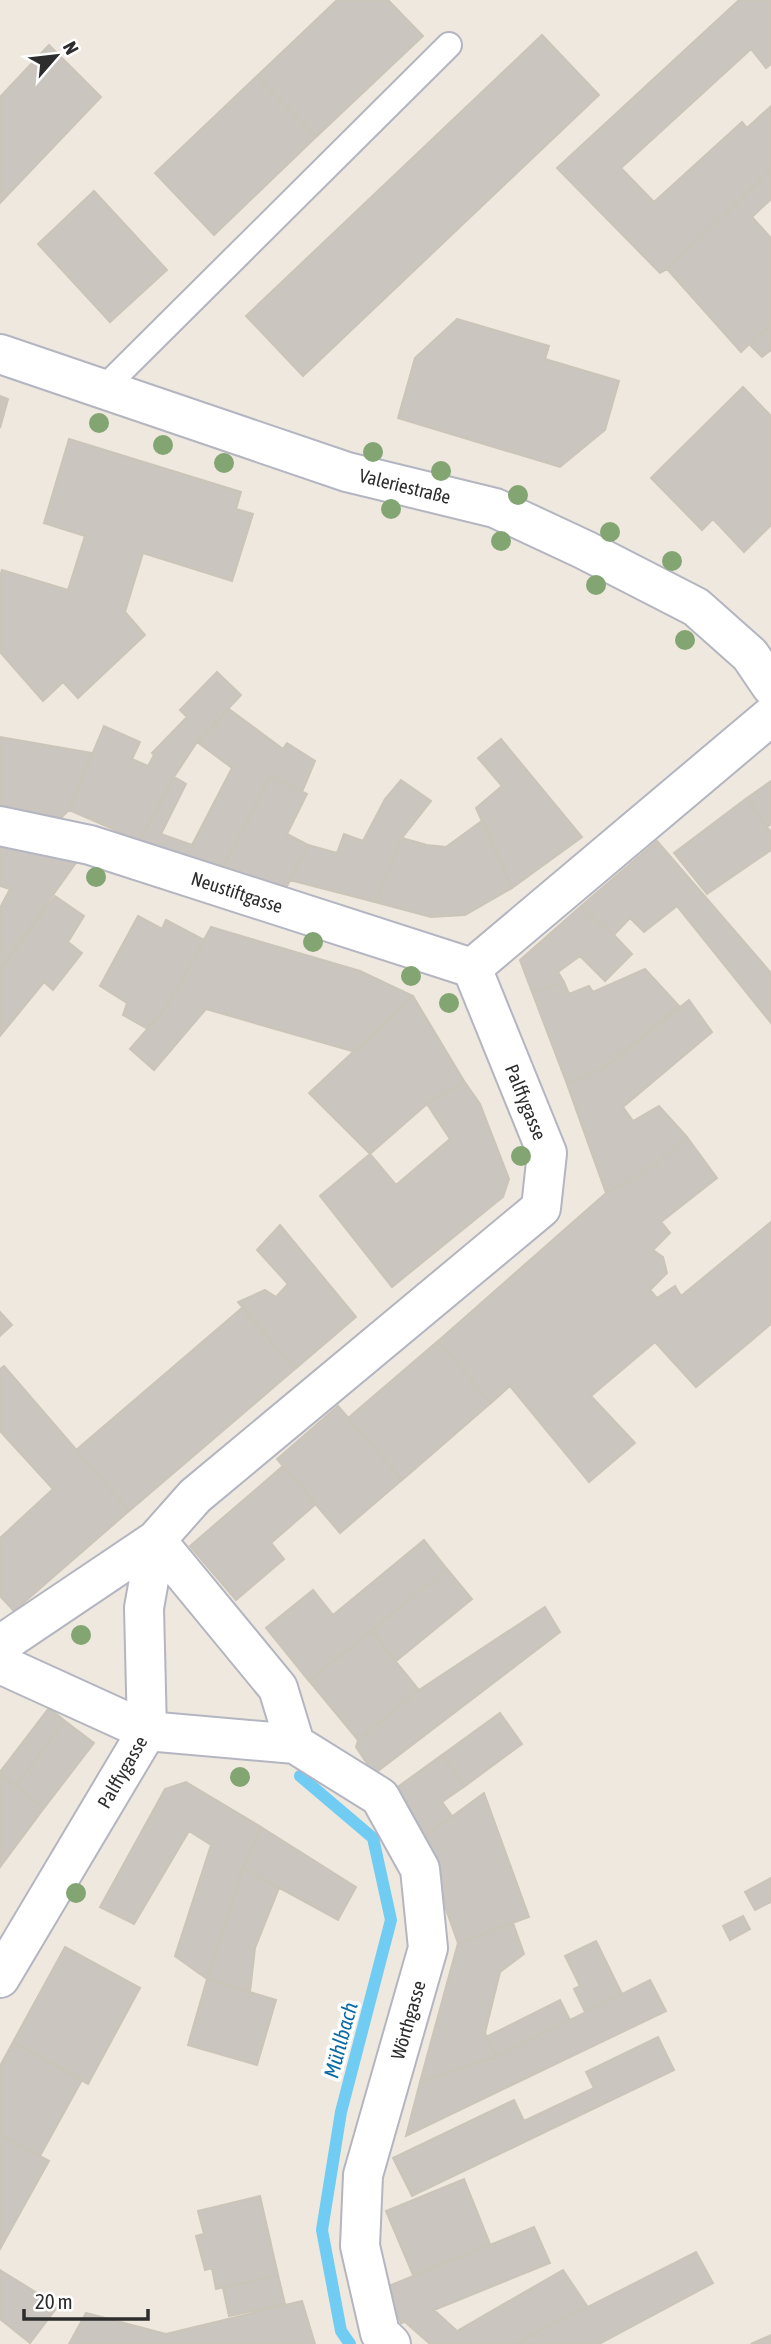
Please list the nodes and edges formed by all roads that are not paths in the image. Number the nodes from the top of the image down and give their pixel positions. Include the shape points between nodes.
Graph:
1 (449, 45) dead end
2 (0, 354) edge
3 (103, 389) junction
4 (771, 686) edge
5 (771, 716) edge
6 (0, 826) edge
7 (472, 968) junction
8 (156, 1540) junction
9 (0, 1645) edge
10 (0, 1664) edge
11 (147, 1731) junction
12 (295, 1744) junction
13 (0, 1979) edge
14 (391, 2344) edge

1 - 3 lane
2 - 3 street, Valeriestraße
3 - 4 street, Valeriestraße via 347,472 495,508 696,607 750,655
5 - 7 street
6 - 7 street, Neustiftgasse via 90,845
7 - 8 street, Palffygasse via 547,1153 541,1208 195,1496
8 - 9 street, Palffygasse
8 - 11 street, Palffygasse via 144,1608
8 - 12 street via 278,1688
10 - 11 street, Wörthgasse
11 - 12 street, Wörthgasse
11 - 13 street, Palffygasse
12 - 14 street, Wörthgasse via 380,1797 420,1870 428,1948 363,2175 360,2246 380,2333

